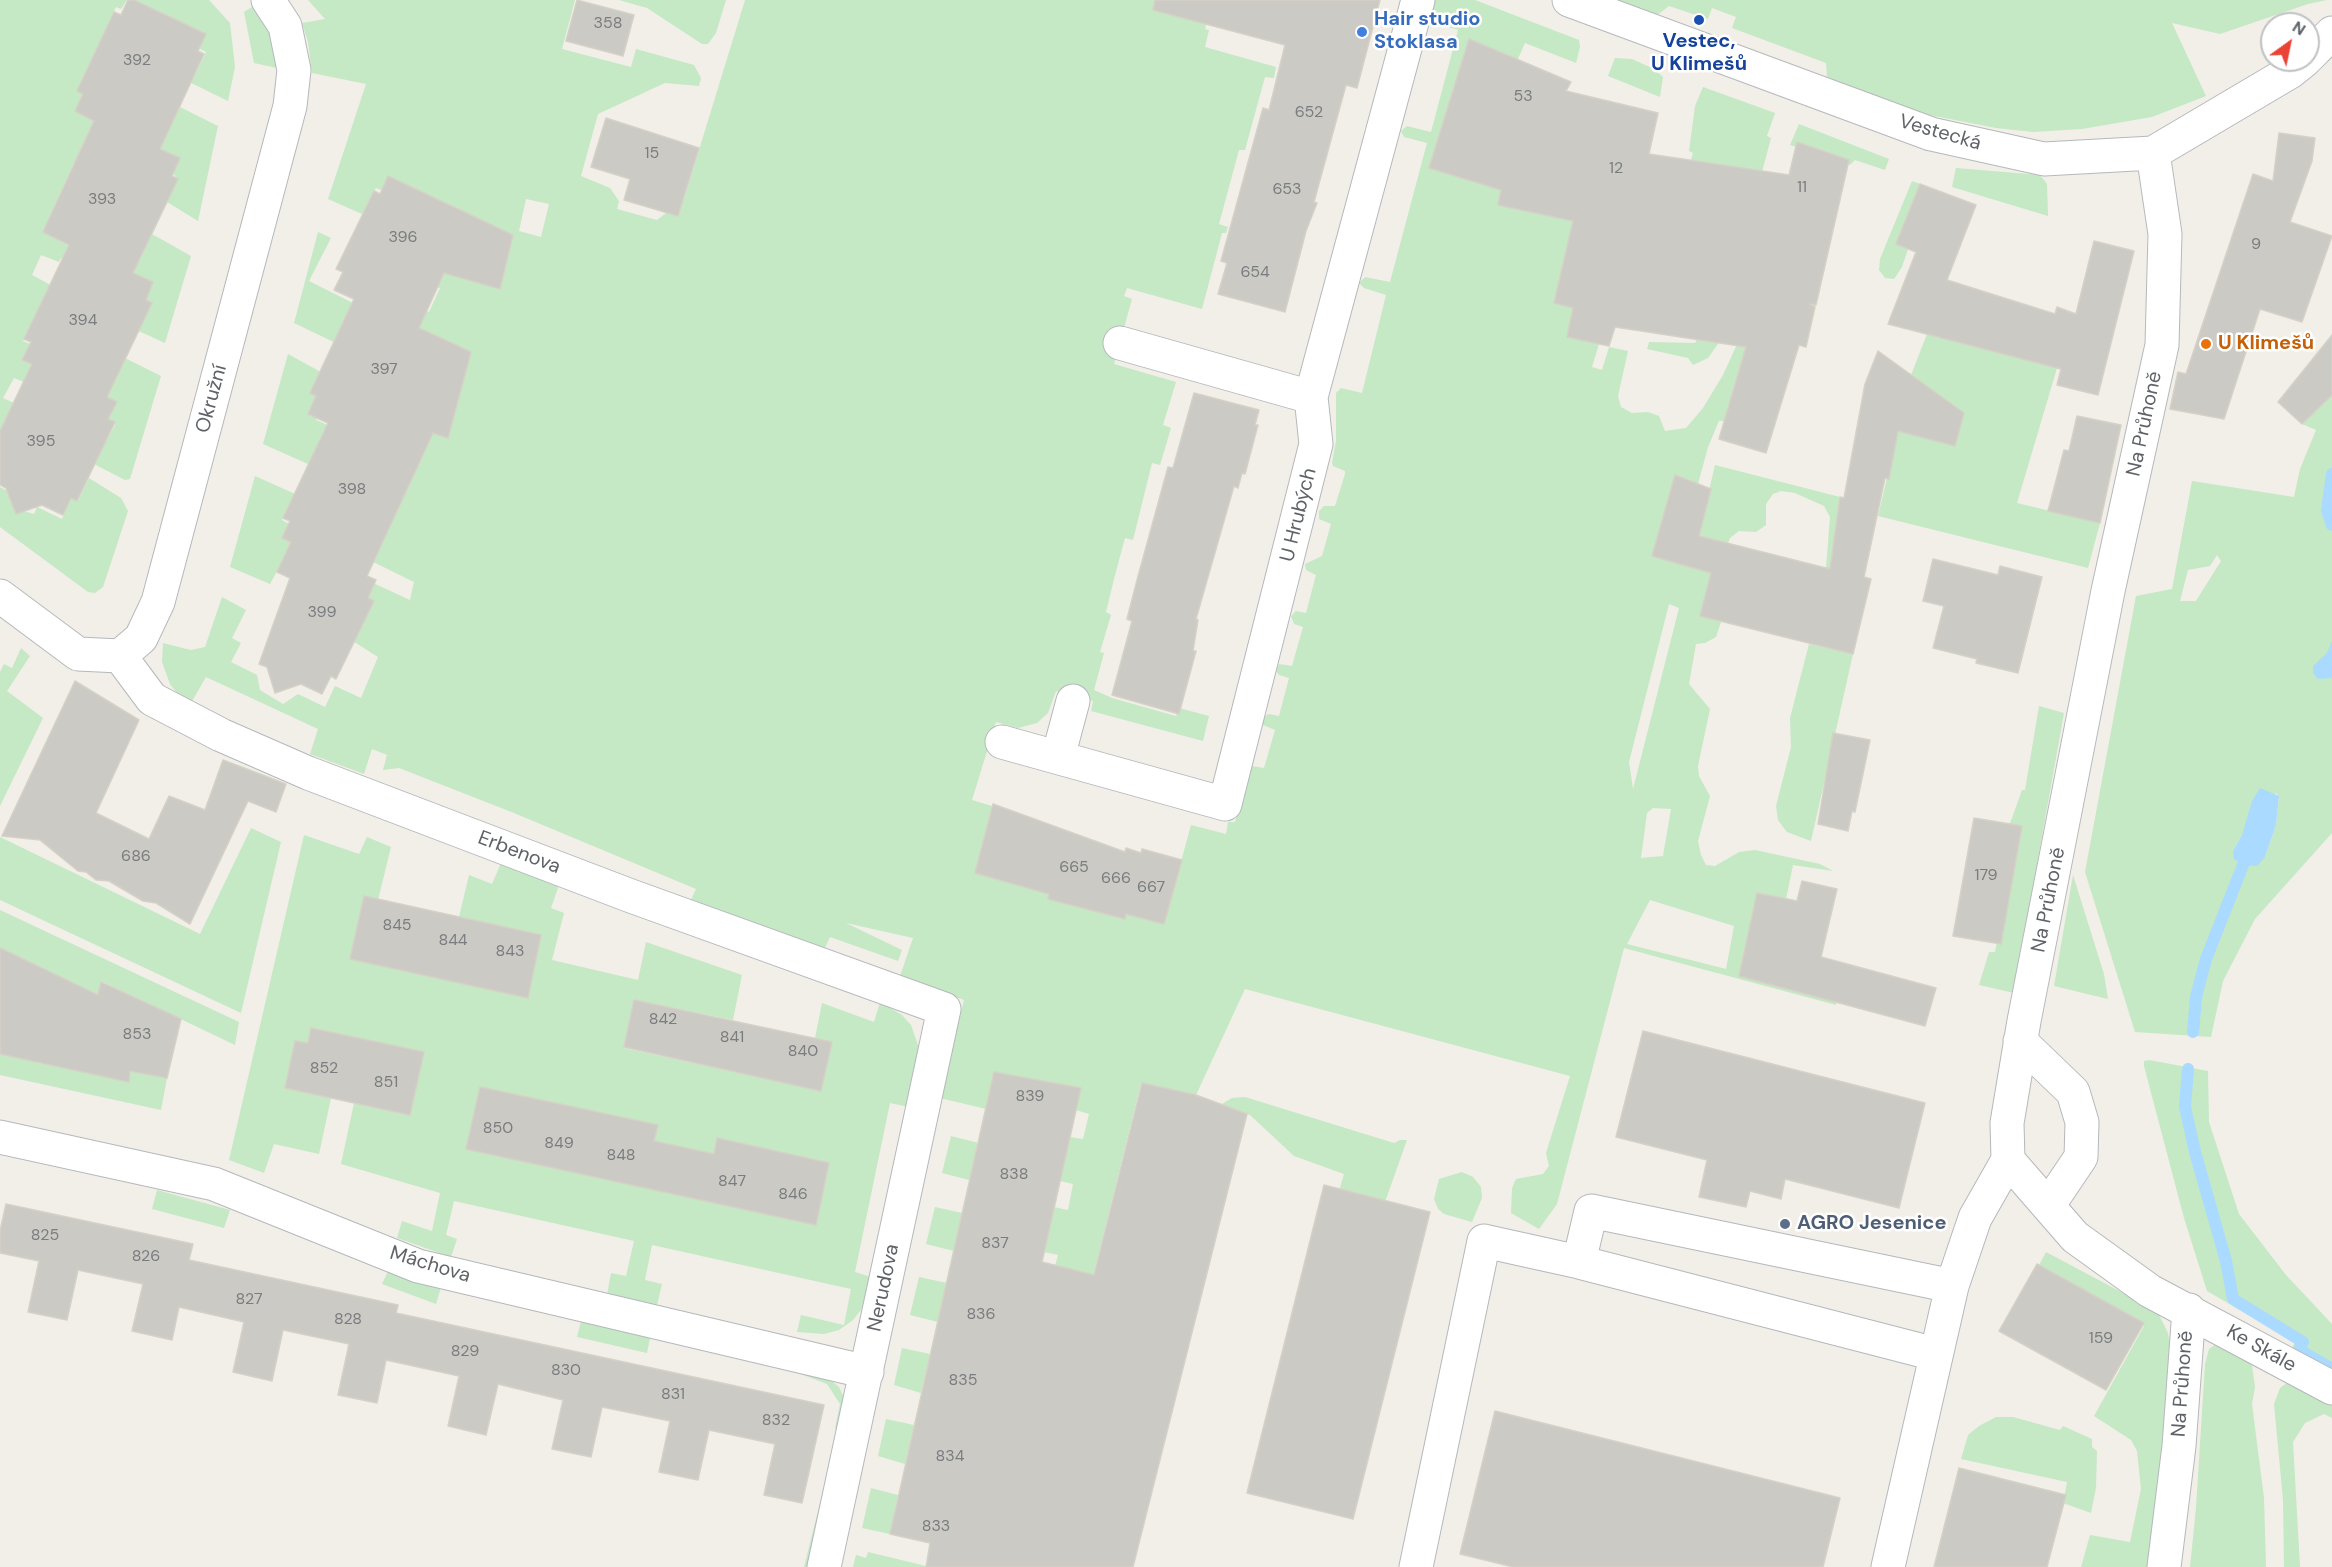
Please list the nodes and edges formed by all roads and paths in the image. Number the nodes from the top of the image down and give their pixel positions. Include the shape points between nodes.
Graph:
1 (268, 0) edge
2 (1418, 0) edge
3 (1569, 0) edge
4 (2332, 33) edge
5 (2320, 45) edge
6 (2290, 72) edge
7 (2153, 153) junction
8 (1120, 343) dead end
9 (1311, 397) junction
10 (0, 596) edge
11 (120, 656) junction
12 (1073, 701) dead end
13 (1002, 742) dead end
14 (1058, 757) junction
15 (944, 1009) joint
16 (2020, 1041) junction
17 (0, 1137) edge
18 (2008, 1160) junction
19 (2048, 1206) junction
20 (1579, 1262) junction
21 (1952, 1286) junction
22 (2189, 1310) junction
23 (1935, 1354) junction
24 (867, 1372) junction
25 (2332, 1388) edge
26 (824, 1567) edge
27 (1416, 1567) edge
28 (1888, 1567) edge
29 (2164, 1567) edge

1 - 11 street, Okružní via 285,26 294,70 290,106 158,602 141,638
2 - 9 street, U Hrubých
3 - 7 street, Vestecká via 1931,134 2044,159
4 - 5 street
6 - 7 street, Vestecká
7 - 16 street, Na Průhoně via 2165,234 2162,345 2108,591
8 - 9 street
9 - 14 street, U Hrubých via 1317,444 1225,804
10 - 11 street via 78,654
11 - 15 street, Erbenova via 152,699 231,740 631,896
12 - 14 street
13 - 14 street, U Hrubých
15 - 24 street, Nerudova
16 - 18 street, Na Průhoně via 2007,1123
16 - 19 street via 2073,1092 2082,1122 2081,1157
17 - 24 street, Máchova via 214,1184 418,1266
18 - 19 street, Na Průhoně
18 - 21 street via 1976,1218
19 - 22 street, Na Průhoně via 2075,1237 2150,1291
20 - 21 street via 1591,1210
20 - 23 street
20 - 27 street via 1484,1241
21 - 23 street
22 - 25 street, Ke Skále
22 - 29 street, Na Průhoně via 2179,1446
23 - 28 street
24 - 26 street, Nerudova

